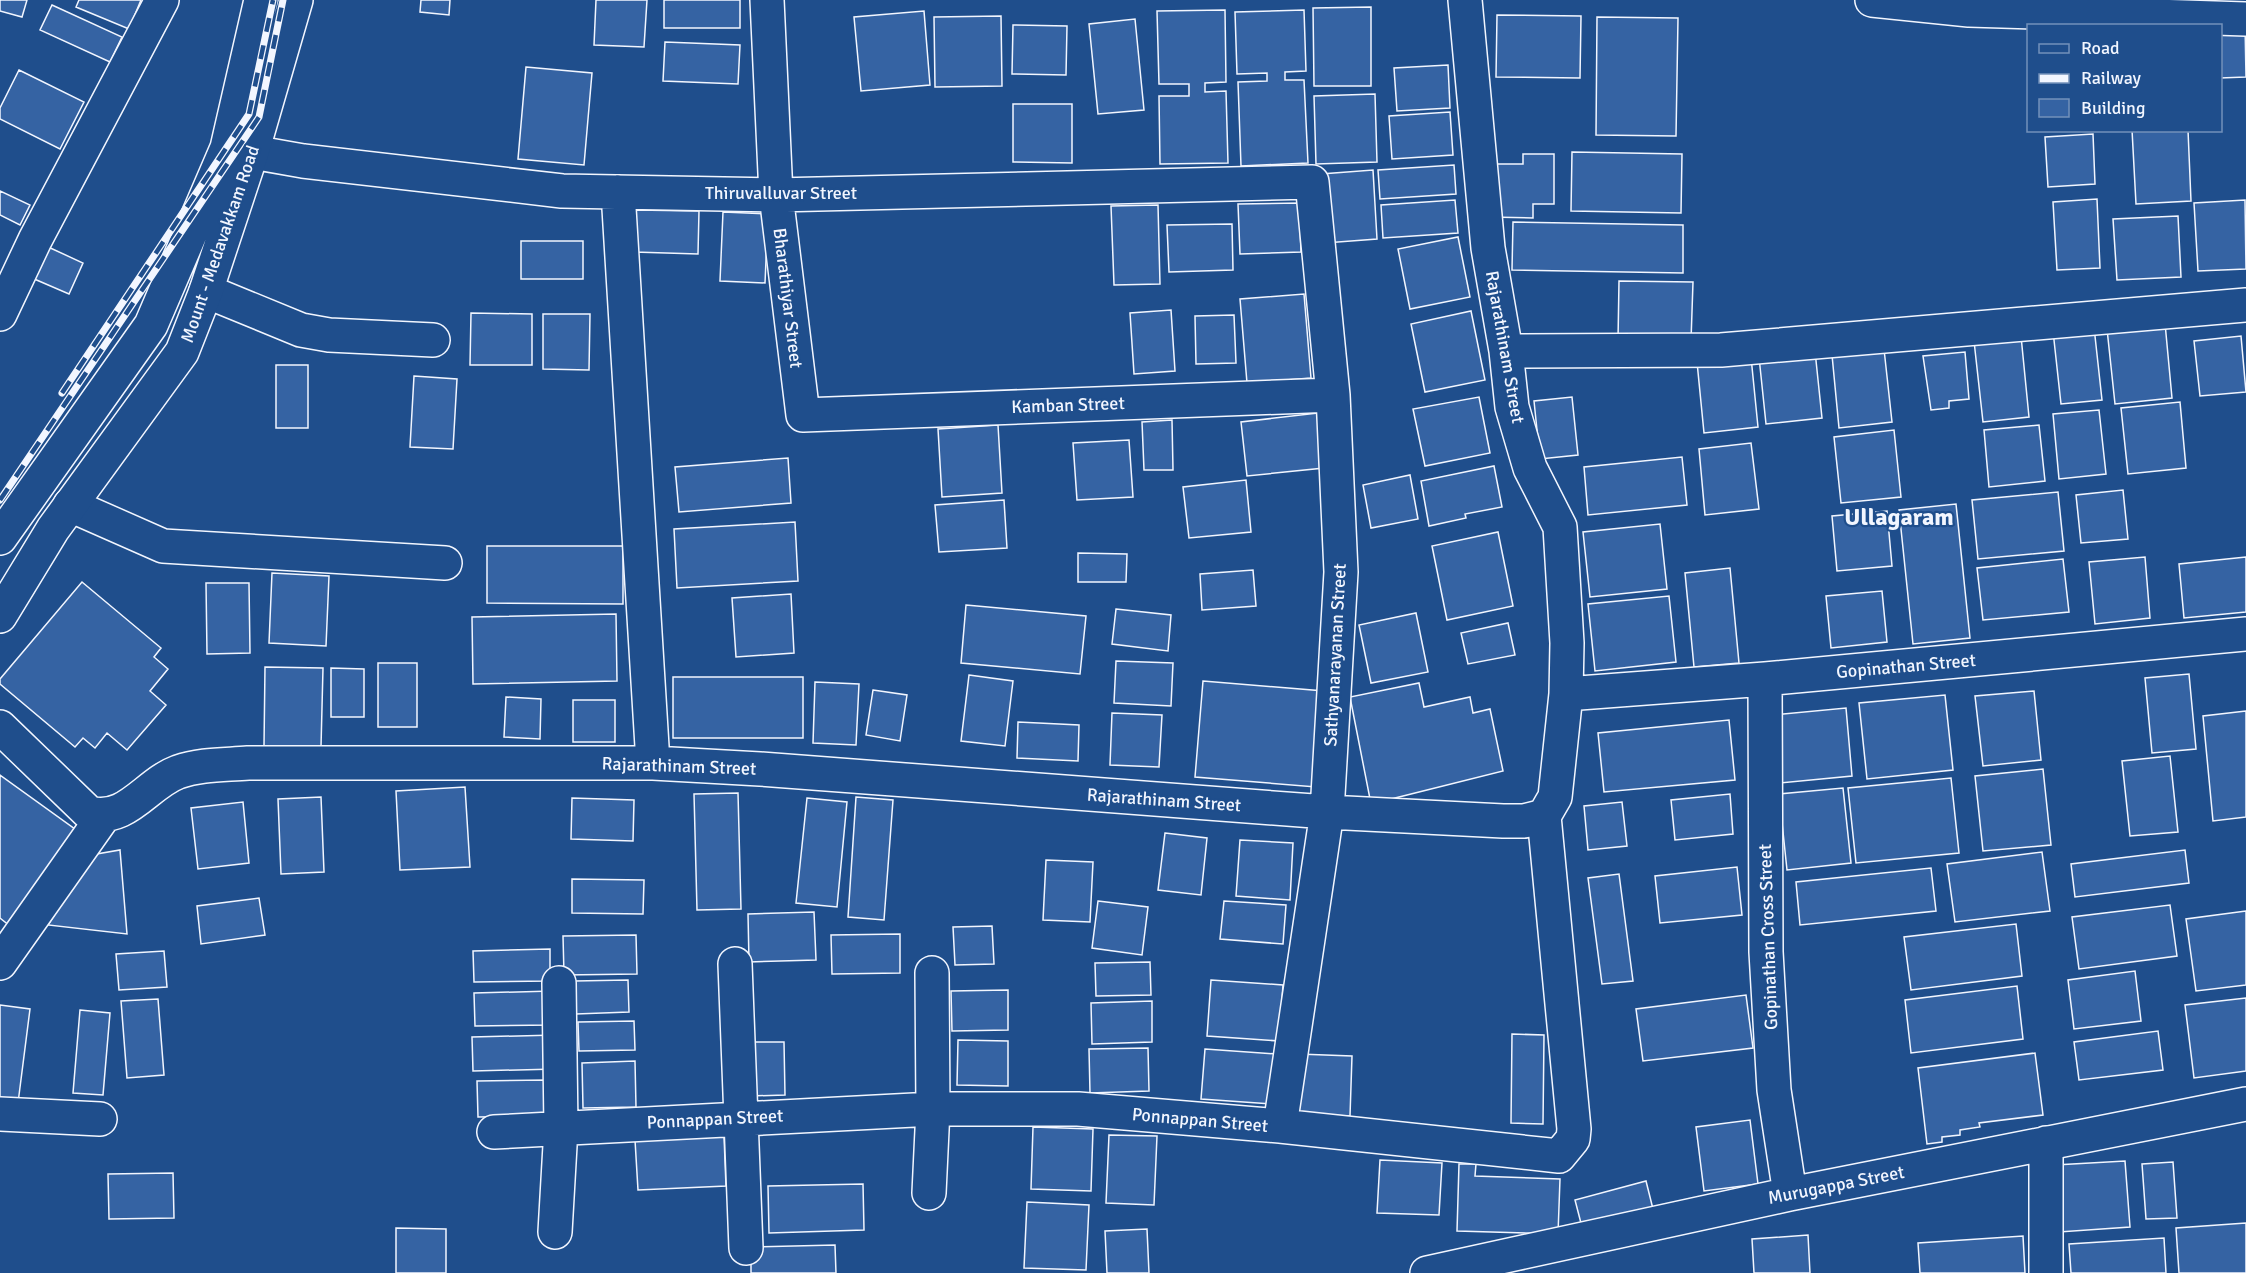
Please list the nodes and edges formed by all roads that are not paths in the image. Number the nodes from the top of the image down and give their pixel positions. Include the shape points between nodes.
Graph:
1 (162, 0) edge
2 (261, 0) edge
3 (296, 0) edge
4 (767, 0) edge
5 (1465, 0) edge
6 (1873, 0) edge
7 (2054, 6) edge
8 (2246, 18) edge
9 (252, 153) junction
10 (1312, 182) joint
11 (618, 192) junction
12 (776, 195) junction
13 (206, 291) junction
14 (2246, 304) edge
15 (0, 314) edge
16 (433, 340) dead end
17 (1506, 351) junction
18 (1333, 395) junction
19 (803, 416) joint
20 (70, 506) junction
21 (0, 538) edge
22 (445, 563) dead end
23 (0, 616) edge
24 (2246, 634) edge
25 (1764, 680) junction
26 (1566, 694) junction
27 (0, 727) edge
28 (653, 764) junction
29 (1327, 812) junction
30 (1544, 816) junction
31 (103, 817) junction
32 (0, 963) edge
33 (735, 964) dead end
34 (932, 973) dead end
35 (559, 983) dead end
36 (2246, 1104) edge
37 (933, 1109) junction
38 (0, 1114) edge
39 (741, 1118) junction
40 (100, 1119) dead end
41 (1280, 1126) junction
42 (561, 1128) junction
43 (494, 1132) dead end
44 (2046, 1143) junction
45 (929, 1193) dead end
46 (1790, 1194) junction
47 (555, 1232) dead end
48 (746, 1248) dead end
49 (1427, 1273) edge
50 (2046, 1273) edge

1 - 15 street
2 - 21 street, Mount - Medavakkam Road via 226,148 151,325
3 - 9 street, Mount - Medavakkam Road
4 - 12 street, Bharathiyar Street
5 - 17 street, Rajarathinam Street via 1488,248
6 - 7 street via 1969,10
7 - 8 street
9 - 11 street, Thiruvalluvar Street via 562,191
9 - 13 street, Mount - Medavakkam Road
10 - 12 street, Thiruvalluvar Street
10 - 18 street, Sathyanarayanan Street
11 - 12 street, Thiruvalluvar Street
11 - 28 street
12 - 19 street, Bharathiyar Street
13 - 16 street via 301,330
13 - 20 street, Mount - Medavakkam Road via 182,351
14 - 17 street via 1721,350
17 - 26 street, Rajarathinam Street via 1512,406 1530,468 1560,527
18 - 19 street, Kamban Street
18 - 29 street, Sathyanarayanan Street via 1341,572
20 - 22 street via 163,546
20 - 23 street, Mount - Medavakkam Road
24 - 25 street, Gopinathan Street
25 - 26 street, Gopinathan Street
25 - 46 street, Gopinathan Cross Street via 1766,952 1774,1090
26 - 30 street, Rajarathinam Street via 1555,797
27 - 31 street via 89,813
28 - 29 street, Rajarathinam Street
28 - 31 street, Rajarathinam Street via 203,766 176,773 117,813
29 - 30 street, Rajarathinam Street via 1503,821
29 - 41 street, Sathyanarayanan Street
30 - 41 street, Ponnappan Street via 1574,1129 1566,1151 1551,1157
31 - 32 street
33 - 39 street
34 - 37 street
35 - 42 street
36 - 44 street, Murugappa Street
37 - 39 street, Ponnappan Street
37 - 41 street, Ponnappan Street via 1078,1109
37 - 45 street
38 - 40 street
39 - 42 street, Ponnappan Street
39 - 48 street
42 - 43 street, Ponnappan Street
42 - 47 street
44 - 46 street, Murugappa Street
44 - 50 street
46 - 49 street, Murugappa Street

